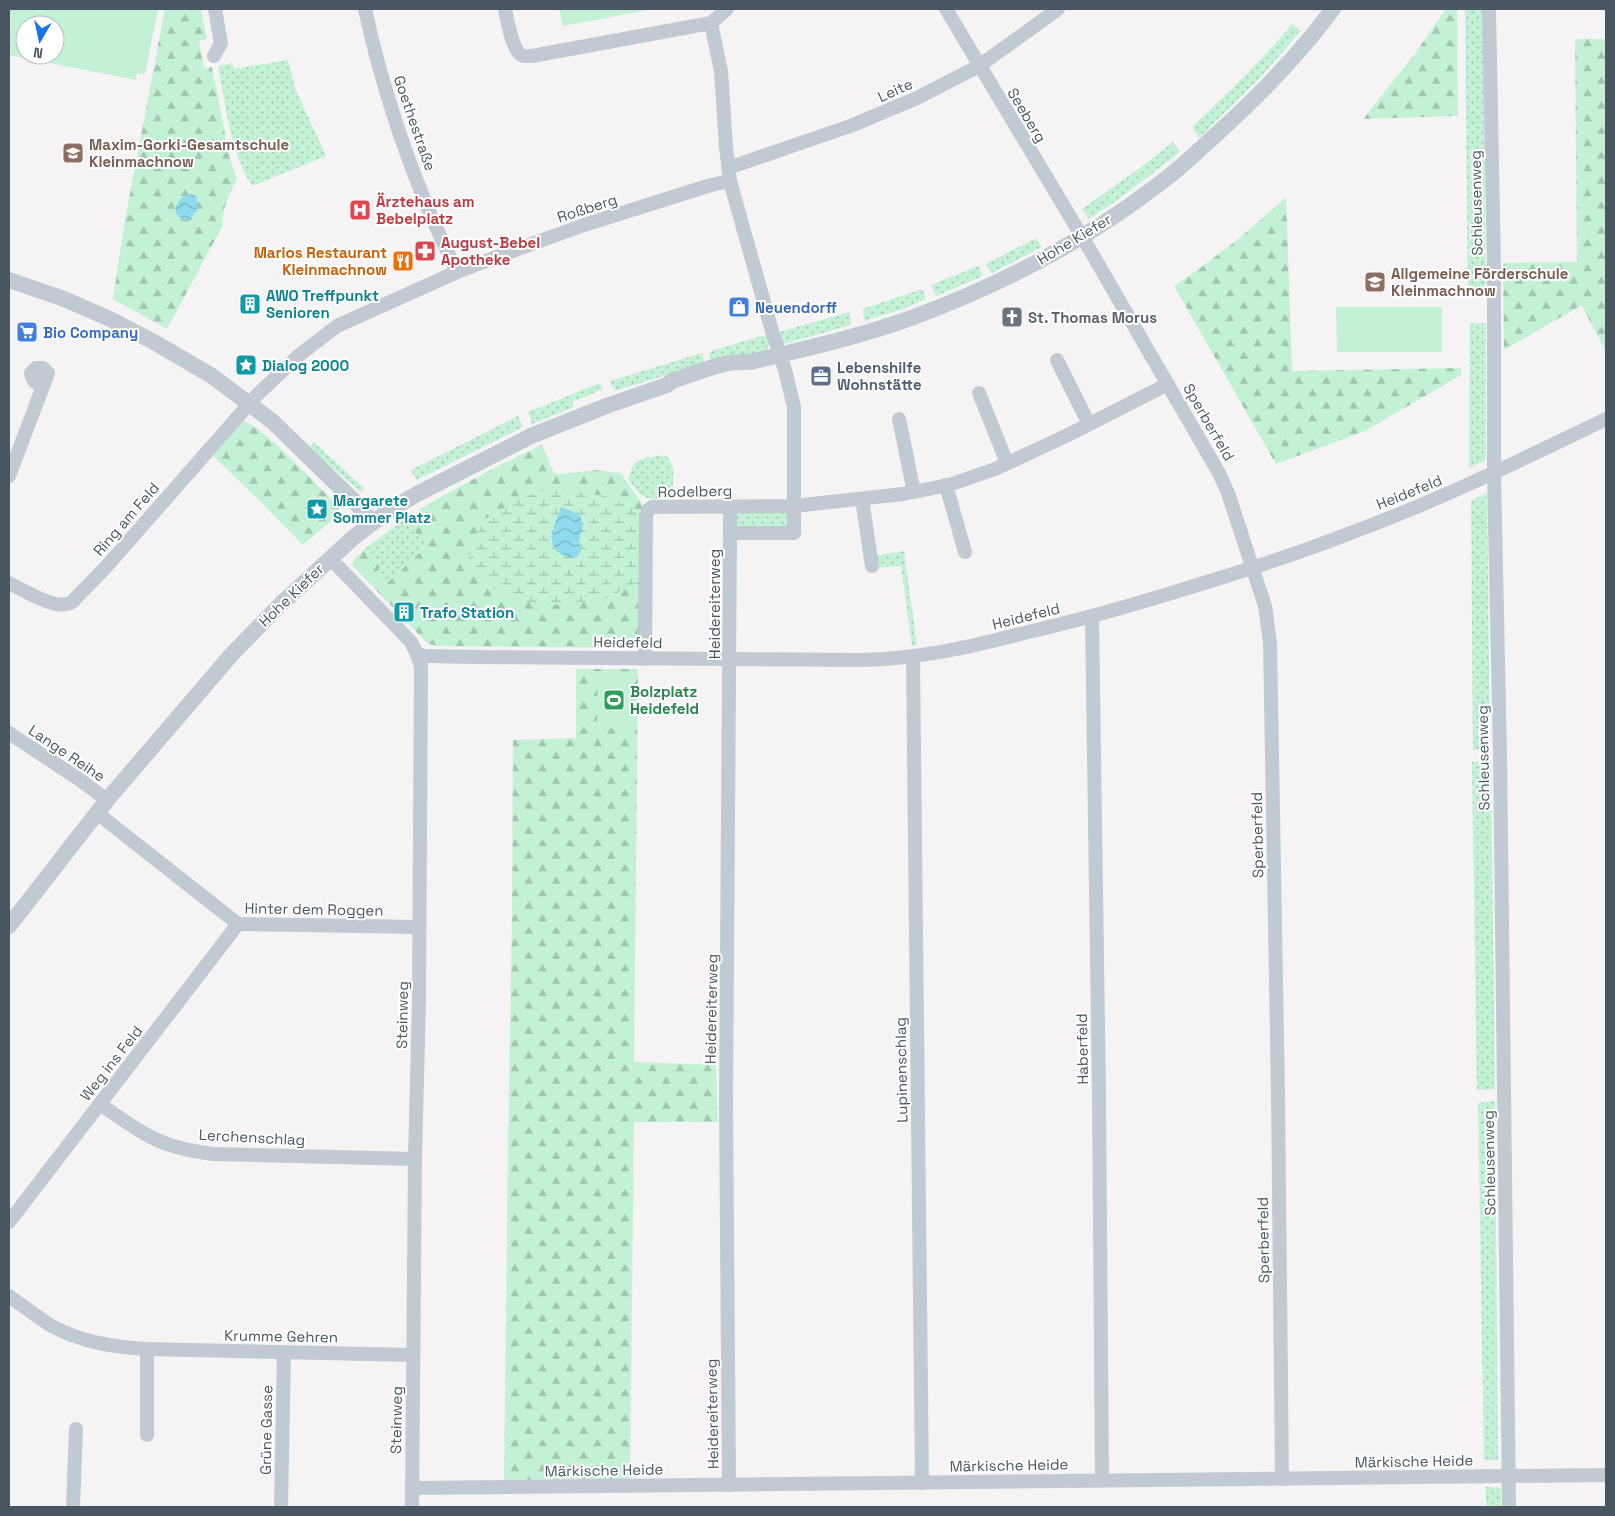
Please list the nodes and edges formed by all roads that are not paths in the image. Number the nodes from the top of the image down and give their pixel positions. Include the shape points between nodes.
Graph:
1 (215, 9) edge
2 (364, 9) edge
3 (504, 9) edge
4 (727, 9) edge
5 (946, 9) edge
6 (1058, 9) edge
7 (1333, 9) edge
8 (1489, 9) edge
9 (711, 23) junction
10 (214, 56) dead end
11 (979, 66) junction
12 (729, 174) junction
13 (1082, 237) junction
14 (457, 272) junction
15 (9, 280) edge
16 (779, 355) junction
17 (1057, 360) dead end
18 (48, 373) dead end
19 (1168, 384) junction
20 (979, 393) dead end
21 (248, 404) junction
22 (899, 419) dead end
23 (1606, 419) edge
24 (1089, 424) junction
25 (1007, 463) junction
26 (1494, 473) junction
27 (9, 476) edge
28 (946, 485) junction
29 (914, 492) junction
30 (862, 500) junction
31 (730, 506) junction
32 (794, 506) junction
33 (372, 522) junction
34 (730, 533) junction
35 (965, 552) dead end
36 (330, 558) junction
37 (872, 566) dead end
38 (1253, 568) junction
39 (9, 583) edge
40 (1092, 617) junction
41 (418, 654) junction
42 (913, 657) junction
43 (645, 659) junction
44 (730, 660) junction
45 (9, 733) edge
46 (107, 800) junction
47 (97, 813) junction
48 (238, 924) junction
49 (9, 926) edge
50 (419, 927) junction
51 (100, 1104) junction
52 (415, 1159) junction
53 (9, 1222) edge
54 (9, 1296) edge
55 (147, 1349) junction
56 (284, 1352) junction
57 (413, 1355) junction
58 (76, 1429) dead end
59 (146, 1435) dead end
60 (1606, 1475) edge
61 (1508, 1476) junction
62 (1282, 1479) junction
63 (1102, 1480) junction
64 (922, 1484) junction
65 (729, 1485) junction
66 (412, 1488) junction
67 (73, 1507) edge
68 (281, 1507) edge
69 (412, 1507) edge
70 (1509, 1507) edge

1 - 10 street via 221,43
2 - 14 street, Goethestraße via 402,143
3 - 9 street via 514,42 523,56
4 - 9 street
5 - 11 street, Seeberg
6 - 11 street, Leite
7 - 13 street, Hohe Kiefer via 1297,53 1237,116 1168,178
8 - 26 street, Schleusenweg
9 - 12 street, Heidereiterweg via 721,71
11 - 12 street, Leite via 917,98
11 - 13 street, Seeberg
12 - 14 street, Roßberg via 711,185 584,225
12 - 16 street, Heidereiterweg
13 - 16 street, Hohe Kiefer via 1017,273 910,319
13 - 19 street, Sperberfeld
14 - 21 street, Roßberg via 337,326 298,356
15 - 21 street via 110,319 212,376
16 - 32 street, Heidereiterweg via 794,407
16 - 33 street, Hohe Kiefer via 711,368 531,436 417,494
17 - 24 street
18 - 27 street
19 - 24 street, Rodelberg
19 - 38 street, Sperberfeld via 1225,486
20 - 25 street
21 - 33 street via 272,421
21 - 39 street, Ring am Feld via 72,602 56,605
22 - 29 street
23 - 26 street, Heidefeld
24 - 25 street, Rodelberg
25 - 28 street, Rodelberg
26 - 38 street, Heidefeld via 1355,532
26 - 61 street, Schleusenweg
28 - 29 street, Rodelberg
28 - 35 street
29 - 30 street, Rodelberg
30 - 32 street, Rodelberg
30 - 37 street
31 - 32 street, Rodelberg
31 - 34 street, Heidereiterweg
31 - 43 street, Rodelberg via 652,506 648,510
32 - 34 street, Heidereiterweg via 794,533
33 - 36 street, Hohe Kiefer
34 - 44 street, Heidereiterweg
36 - 41 street, Steinweg via 411,642
36 - 46 street, Hohe Kiefer via 232,654
38 - 40 street, Heidefeld
38 - 62 street, Sperberfeld via 1265,606 1270,642
40 - 42 street, Heidefeld
40 - 63 street, Haberfeld
41 - 43 street, Heidefeld
41 - 50 street, Steinweg via 421,667
42 - 44 street, Heidefeld
42 - 64 street, Lupinenschlag
43 - 44 street, Heidefeld
44 - 65 street, Heidereiterweg via 726,1151
45 - 46 street, Lange Reihe
46 - 47 street, Hohe Kiefer
47 - 48 street, Hinter dem Roggen
47 - 49 street, Hohe Kiefer
48 - 50 street, Hinter dem Roggen
48 - 51 street, Weg ins Feld
50 - 52 street, Steinweg
51 - 52 street, Lerchenschlag via 149,1136 193,1151
51 - 53 street, Weg ins Feld
52 - 57 street, Steinweg
54 - 55 street, Krumme Gehren via 51,1325 90,1342
55 - 56 street, Krumme Gehren
55 - 59 street
56 - 57 street, Krumme Gehren
56 - 68 street, Grüne Gasse
57 - 66 street, Steinweg
58 - 67 street
60 - 61 street, Märkische Heide
61 - 62 street, Märkische Heide
61 - 70 street, Schleusenweg
62 - 63 street, Märkische Heide
63 - 64 street, Märkische Heide
64 - 65 street, Märkische Heide
65 - 66 street, Märkische Heide
66 - 69 street, Steinweg

